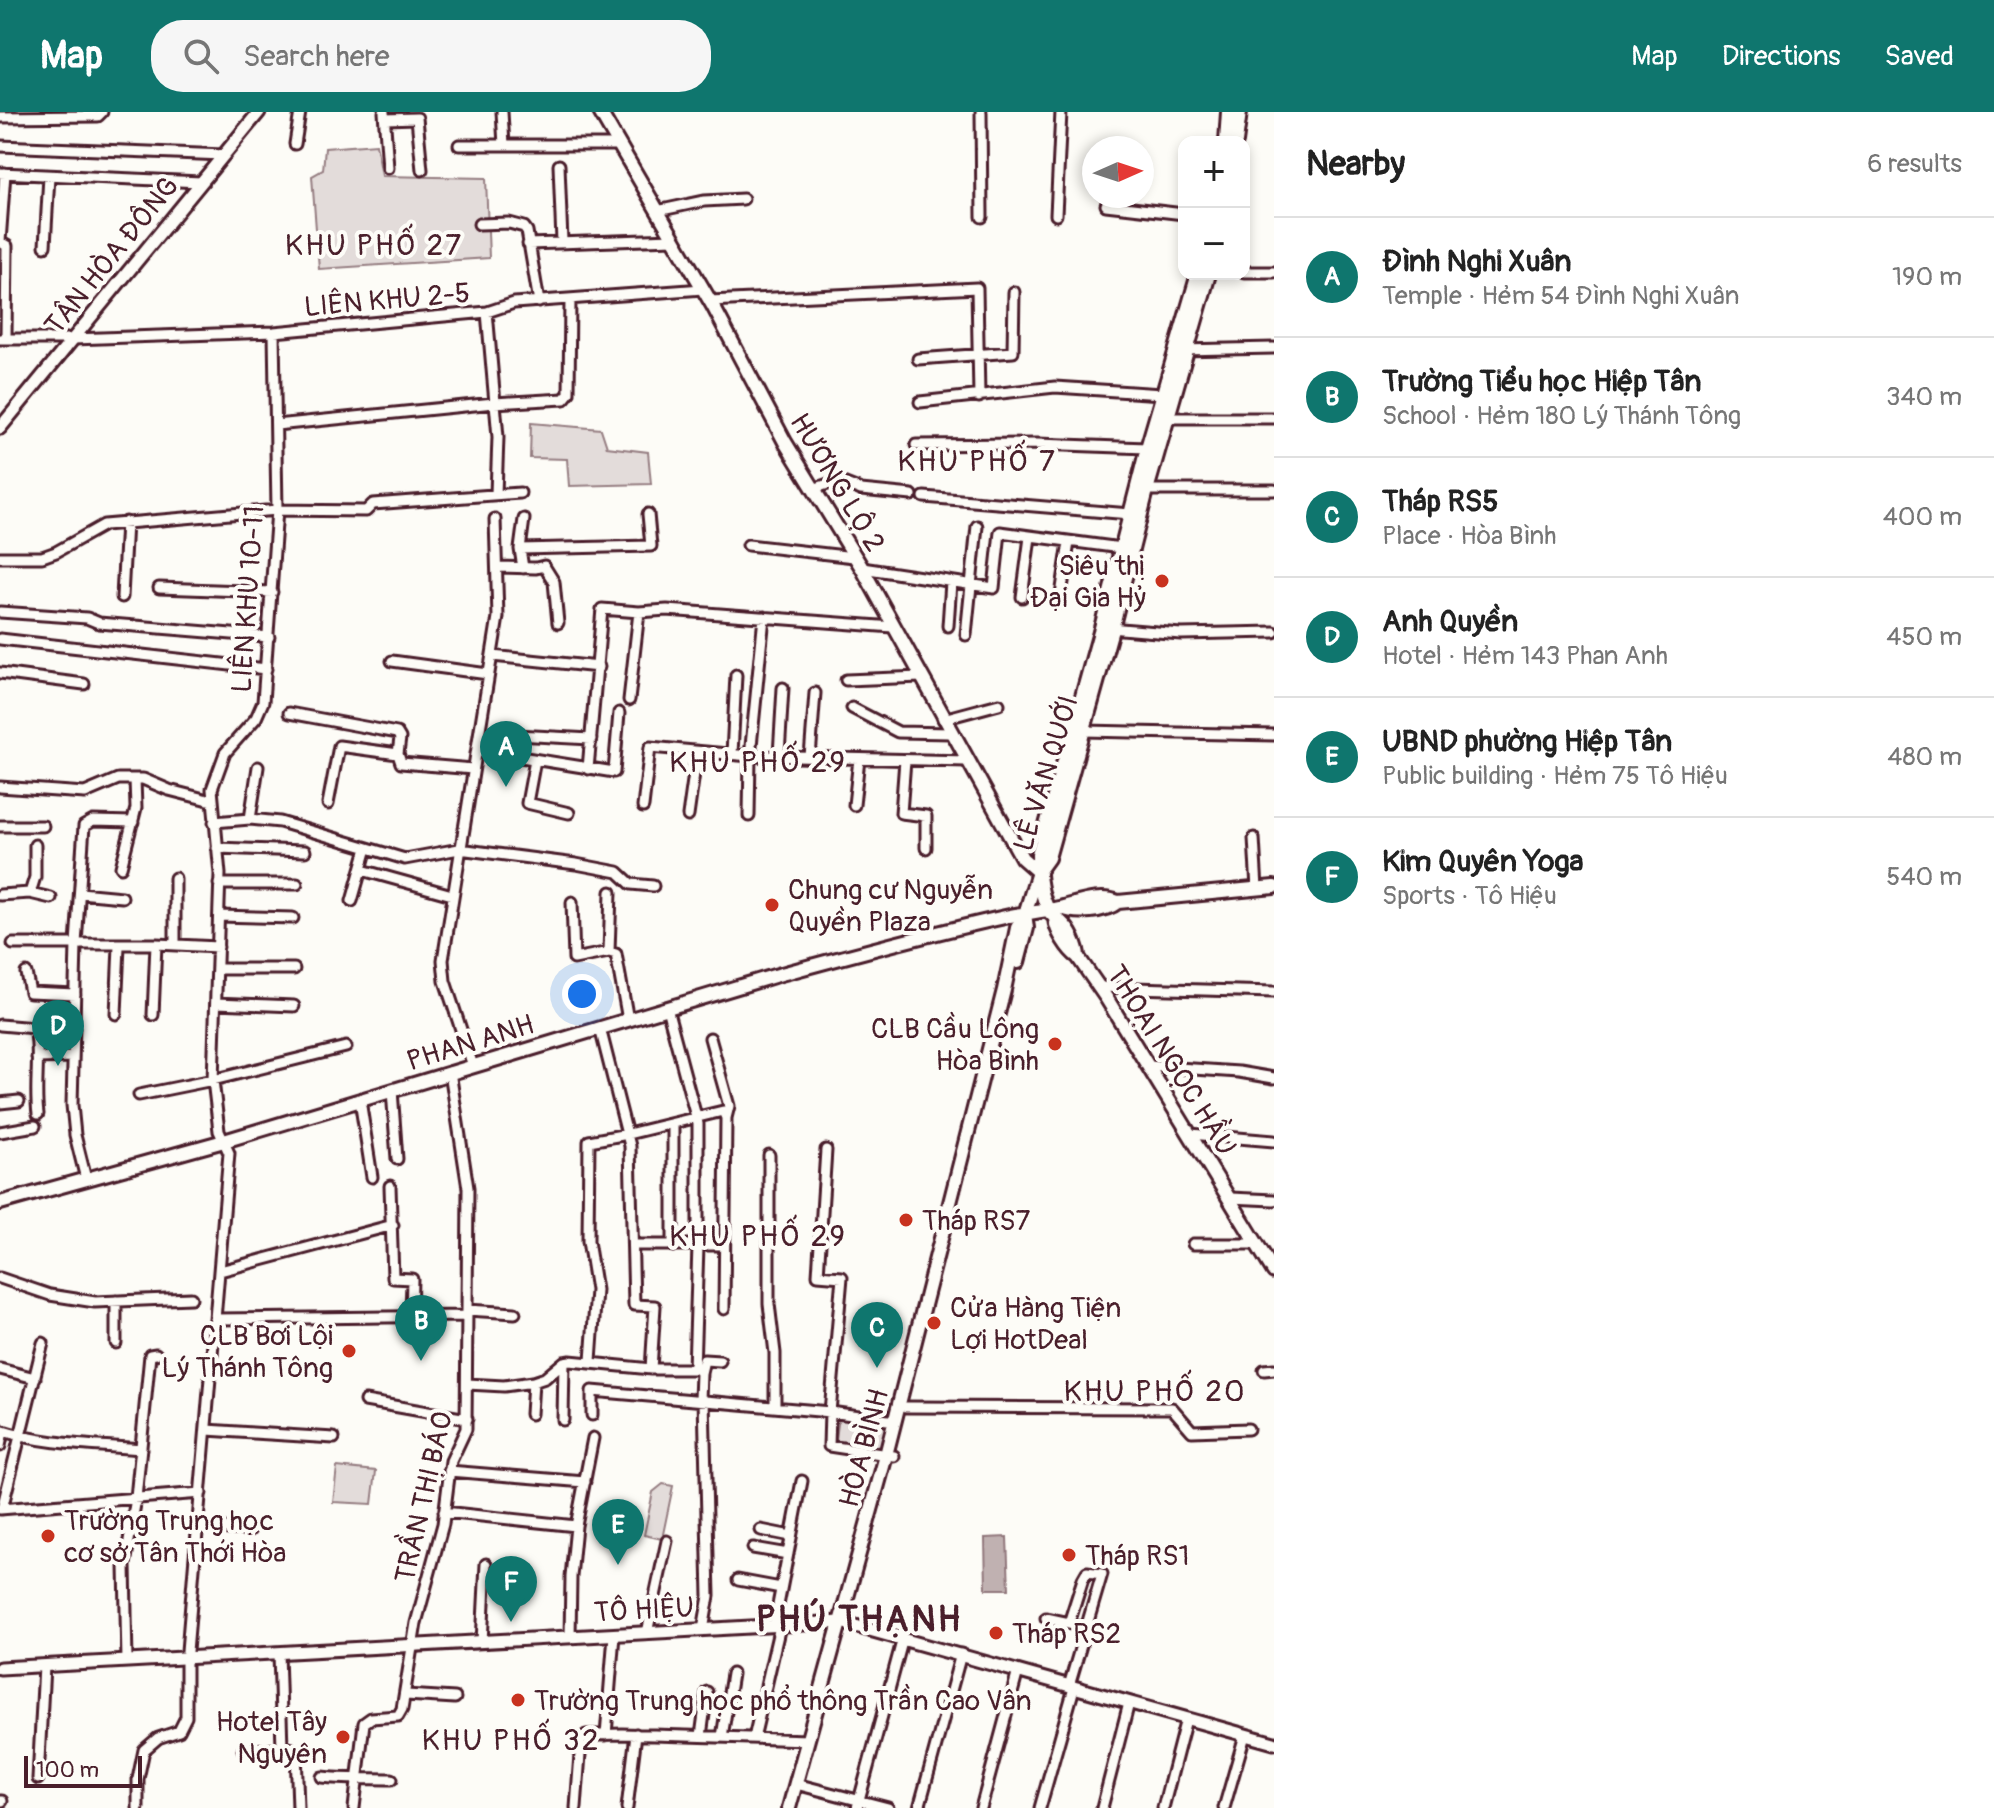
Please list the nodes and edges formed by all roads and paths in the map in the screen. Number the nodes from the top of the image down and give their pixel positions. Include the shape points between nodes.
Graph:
1 (102, 112) edge
2 (259, 112) edge
3 (300, 112) edge
4 (502, 112) edge
5 (600, 112) edge
6 (981, 112) edge
7 (1061, 112) edge
8 (1228, 112) edge
9 (1240, 112) edge
10 (384, 116) edge
11 (0, 117) edge
12 (1226, 136) edge
13 (1237, 136) edge
14 (295, 144) dead end
15 (459, 145) dead end
16 (504, 145) junction
17 (618, 145) junction
18 (0, 146) edge
19 (224, 155) junction
20 (559, 165) dead end
21 (388, 168) dead end
22 (422, 170) dead end
23 (2, 173) edge
24 (49, 176) junction
25 (201, 182) junction
26 (743, 199) dead end
27 (1132, 208) edge
28 (657, 211) junction
29 (1178, 213) edge
30 (1056, 215) dead end
31 (982, 217) dead end
32 (479, 224) dead end
33 (674, 239) junction
34 (562, 242) junction
35 (528, 244) junction
36 (45, 246) dead end
37 (1250, 272) edge
38 (1274, 272) edge
39 (1197, 280) edge
40 (1207, 280) edge
41 (703, 289) junction
42 (1014, 292) dead end
43 (570, 299) junction
44 (710, 301) junction
45 (539, 302) junction
46 (487, 312) junction
47 (274, 332) junction
48 (3, 338) edge
49 (73, 339) junction
50 (1274, 348) edge
51 (1181, 350) junction
52 (979, 354) junction
53 (918, 359) dead end
54 (1162, 394) junction
55 (979, 397) junction
56 (920, 402) dead end
57 (494, 403) junction
58 (1167, 418) junction
59 (1274, 418) edge
60 (276, 425) junction
61 (0, 428) edge
62 (916, 445) dead end
63 (1147, 448) junction
64 (813, 489) junction
65 (1141, 490) junction
66 (1274, 490) edge
67 (520, 493) dead end
68 (496, 494) junction
69 (912, 495) dead end
70 (924, 497) dead end
71 (277, 510) junction
72 (648, 514) dead end
73 (1130, 514) junction
74 (495, 519) dead end
75 (524, 519) dead end
76 (126, 522) junction
77 (977, 526) dead end
78 (1030, 537) junction
79 (1069, 542) junction
80 (748, 545) dead end
81 (1121, 548) junction
82 (520, 549) junction
83 (0, 557) edge
84 (858, 562) junction
85 (498, 567) junction
86 (523, 568) junction
87 (951, 582) junction
88 (970, 585) junction
89 (159, 588) dead end
90 (272, 592) junction
91 (122, 597) dead end
92 (1022, 597) dead end
93 (1060, 602) dead end
94 (0, 612) edge
95 (639, 612) junction
96 (764, 617) junction
97 (558, 623) dead end
98 (948, 626) dead end
99 (893, 627) junction
100 (1107, 628) junction
101 (1274, 632) edge
102 (966, 635) dead end
103 (269, 637) junction
104 (0, 639) edge
105 (492, 656) junction
106 (392, 661) dead end
107 (599, 667) junction
108 (266, 669) junction
109 (0, 673) edge
110 (488, 674) junction
111 (736, 675) dead end
112 (921, 677) junction
113 (846, 680) dead end
114 (84, 684) dead end
115 (783, 688) dead end
116 (815, 693) dead end
117 (629, 700) dead end
118 (999, 704) dead end
119 (852, 708) dead end
120 (289, 713) dead end
121 (619, 713) dead end
122 (943, 719) junction
123 (1084, 731) junction
124 (951, 733) junction
125 (516, 735) dead end
126 (1274, 735) edge
127 (591, 739) junction
128 (477, 750) junction
129 (697, 752) junction
130 (398, 754) junction
131 (732, 754) junction
132 (779, 755) junction
133 (750, 756) junction
134 (810, 757) junction
135 (859, 759) junction
136 (535, 760) junction
137 (905, 760) junction
138 (967, 761) junction
139 (258, 767) dead end
140 (473, 769) junction
141 (588, 769) junction
142 (135, 779) junction
143 (0, 787) edge
144 (212, 801) junction
145 (328, 804) dead end
146 (854, 805) dead end
147 (643, 807) dead end
148 (569, 813) dead end
149 (688, 816) dead end
150 (749, 816) dead end
151 (250, 819) junction
152 (133, 822) junction
153 (214, 822) junction
154 (0, 826) edge
155 (43, 826) dead end
156 (1254, 838) dead end
157 (35, 845) dead end
158 (217, 848) junction
159 (367, 848) junction
160 (926, 848) dead end
161 (459, 849) junction
162 (305, 851) dead end
163 (121, 867) dead end
164 (362, 870) junction
165 (1038, 872) junction
166 (175, 878) dead end
167 (219, 884) junction
168 (297, 884) dead end
169 (653, 886) dead end
170 (1274, 887) edge
171 (1257, 889) junction
172 (611, 892) dead end
173 (30, 893) junction
174 (80, 893) junction
175 (0, 895) edge
176 (452, 895) junction
177 (122, 897) dead end
178 (51, 898) dead end
179 (352, 901) dead end
180 (572, 902) dead end
181 (1055, 912) junction
182 (1025, 914) junction
183 (219, 916) junction
184 (293, 918) dead end
185 (13, 944) dead end
186 (76, 944) junction
187 (156, 944) junction
188 (175, 945) junction
189 (119, 946) junction
190 (218, 947) junction
191 (609, 952) junction
192 (217, 969) junction
193 (294, 969) dead end
194 (26, 973) dead end
195 (1099, 987) junction
196 (1274, 992) edge
197 (75, 994) junction
198 (216, 1003) junction
199 (294, 1006) dead end
200 (667, 1008) junction
201 (116, 1014) dead end
202 (153, 1015) dead end
203 (628, 1020) junction
204 (0, 1025) edge
205 (600, 1028) junction
206 (710, 1038) dead end
207 (346, 1047) dead end
208 (73, 1057) junction
209 (37, 1058) junction
210 (473, 1066) junction
211 (1148, 1066) junction
212 (450, 1072) junction
213 (1274, 1078) edge
214 (213, 1080) junction
215 (392, 1090) junction
216 (139, 1095) dead end
217 (360, 1100) junction
218 (19, 1101) dead end
219 (0, 1103) edge
220 (38, 1114) dead end
221 (697, 1118) junction
222 (726, 1118) junction
223 (673, 1124) junction
224 (35, 1126) dead end
225 (0, 1132) edge
226 (628, 1134) junction
227 (1190, 1134) junction
228 (224, 1141) junction
229 (1274, 1141) edge
230 (826, 1150) dead end
231 (769, 1155) dead end
232 (397, 1159) dead end
233 (372, 1177) dead end
234 (86, 1179) junction
235 (390, 1186) dead end
236 (1230, 1198) junction
237 (1274, 1200) edge
238 (955, 1202) junction
239 (0, 1203) edge
240 (393, 1225) junction
241 (1193, 1244) dead end
242 (1257, 1244) junction
243 (633, 1245) junction
244 (724, 1245) junction
245 (673, 1246) junction
246 (698, 1246) junction
247 (1269, 1257) edge
248 (220, 1271) junction
249 (1274, 1272) edge
250 (0, 1278) edge
251 (191, 1298) dead end
252 (116, 1301) junction
253 (724, 1309) dead end
254 (467, 1313) junction
255 (515, 1313) dead end
256 (411, 1317) junction
257 (216, 1319) junction
258 (43, 1343) dead end
259 (116, 1343) dead end
260 (156, 1354) dead end
261 (591, 1361) junction
262 (720, 1361) dead end
263 (564, 1362) junction
264 (0, 1369) edge
265 (651, 1369) junction
266 (698, 1371) junction
267 (35, 1378) junction
268 (533, 1382) junction
269 (467, 1384) junction
270 (702, 1400) junction
271 (365, 1401) dead end
272 (775, 1406) junction
273 (906, 1407) junction
274 (830, 1412) junction
275 (531, 1414) dead end
276 (592, 1415) dead end
277 (467, 1419) junction
278 (563, 1420) dead end
279 (895, 1421) junction
280 (1248, 1429) dead end
281 (2, 1430) edge
282 (207, 1430) junction
283 (20, 1437) junction
284 (334, 1438) dead end
285 (593, 1438) dead end
286 (0, 1446) edge
287 (141, 1449) junction
288 (890, 1455) junction
289 (449, 1471) junction
290 (802, 1481) dead end
291 (585, 1482) junction
292 (201, 1493) junction
293 (136, 1498) junction
294 (1, 1509) edge
295 (444, 1512) junction
296 (576, 1526) junction
297 (198, 1527) junction
298 (250, 1530) dead end
299 (761, 1530) dead end
300 (791, 1536) junction
301 (667, 1541) dead end
302 (753, 1548) dead end
303 (788, 1554) junction
304 (486, 1564) dead end
305 (738, 1580) dead end
306 (781, 1588) junction
307 (1046, 1618) dead end
308 (844, 1623) junction
309 (1069, 1623) junction
310 (777, 1626) junction
311 (1085, 1628) junction
312 (703, 1630) junction
313 (647, 1633) junction
314 (614, 1635) junction
315 (570, 1637) junction
316 (903, 1638) junction
317 (482, 1642) junction
318 (414, 1646) junction
319 (279, 1653) junction
320 (961, 1654) junction
321 (188, 1658) junction
322 (127, 1661) junction
323 (44, 1666) junction
324 (0, 1668) edge
325 (1018, 1671) junction
326 (732, 1674) dead end
327 (1072, 1687) junction
328 (707, 1692) dead end
329 (406, 1695) junction
330 (455, 1698) dead end
331 (1129, 1703) junction
332 (1186, 1719) junction
333 (636, 1734) junction
334 (606, 1735) junction
335 (1245, 1735) junction
336 (701, 1736) junction
337 (722, 1737) junction
338 (754, 1738) junction
339 (808, 1740) junction
340 (1274, 1743) edge
341 (282, 1748) junction
342 (243, 1750) dead end
343 (322, 1777) dead end
344 (38, 1779) dead end
345 (392, 1779) dead end
346 (357, 1781) junction
347 (799, 1785) junction
348 (858, 1804) edge
349 (138, 1808) edge
350 (298, 1808) edge
351 (354, 1808) edge
352 (576, 1808) edge
353 (627, 1808) edge
354 (789, 1808) edge
355 (797, 1808) edge
356 (888, 1808) edge
357 (919, 1808) edge
358 (981, 1808) edge
359 (1040, 1808) edge
360 (1102, 1808) edge
361 (1163, 1808) edge
362 (1224, 1808) edge

1 - 11 street
2 - 19 street, TÂN HÒA ĐÔNG
3 - 14 street
4 - 16 street
5 - 17 main road, HƯƠNG LỘ 2
6 - 31 street
7 - 30 street
8 - 12 main road
9 - 13 main road
10 - 21 street
10 - 22 street via 417,118
15 - 16 street
16 - 17 street
17 - 28 main road, HƯƠNG LỘ 2
18 - 19 street
19 - 25 street, TÂN HÒA ĐÔNG
20 - 34 street
23 - 24 street
23 - 48 street via 0,242 7,246
24 - 25 street
24 - 36 street
25 - 49 street, TÂN HÒA ĐÔNG
26 - 28 street
27 - 29 street
28 - 33 main road, HƯƠNG LỘ 2
32 - 35 street via 518,224 527,231
33 - 34 street
33 - 41 main road, HƯƠNG LỘ 2
34 - 35 street
35 - 45 street
37 - 38 street
39 - 51 main road, LÊ VĂN QUỚI
40 - 51 main road, LÊ VĂN QUỚI
41 - 43 street, LIÊN KHU 2-5
41 - 44 main road, HƯƠNG LỘ 2
42 - 52 street via 1013,352
43 - 45 street, LIÊN KHU 2-5
43 - 57 street via 569,393 564,399
44 - 52 street via 977,288
44 - 64 main road, HƯƠNG LỘ 2
45 - 46 street, LIÊN KHU 2-5
46 - 47 street, LIÊN KHU 2-5
46 - 57 street
47 - 49 street, LIÊN KHU 2-5
47 - 60 street, LIÊN KHU 10-11
48 - 49 street, LIÊN KHU 2-5
49 - 61 street, TÂN HÒA ĐÔNG
50 - 51 street
51 - 54 main road, LÊ VĂN QUỚI
51 - 58 main road, LÊ VĂN QUỚI
52 - 53 street
52 - 55 street
54 - 55 street via 1055,387
54 - 63 main road, LÊ VĂN QUỚI
55 - 56 street
57 - 60 street
57 - 68 street
58 - 59 street
58 - 65 main road, LÊ VĂN QUỚI
60 - 71 street, LIÊN KHU 10-11
62 - 63 street
63 - 65 main road, LÊ VĂN QUỚI
64 - 69 street via 843,483
64 - 84 main road, HƯƠNG LỘ 2
65 - 66 street
65 - 73 main road, LÊ VĂN QUỚI
65 - 100 main road, LÊ VĂN QUỚI
67 - 68 street
68 - 71 street via 373,504 366,511
70 - 73 street
71 - 76 street
71 - 90 street, LIÊN KHU 10-11
72 - 82 street via 651,546
73 - 81 main road, LÊ VĂN QUỚI
74 - 85 street
75 - 82 street
76 - 83 street via 104,525 42,557
76 - 91 street
77 - 88 street
78 - 79 street
78 - 88 street via 1000,532 994,588
78 - 92 street
79 - 81 street
79 - 93 street
80 - 84 street
81 - 100 main road, LÊ VĂN QUỚI
82 - 86 street
84 - 87 street
84 - 99 main road, HƯƠNG LỘ 2
85 - 86 street
85 - 105 street
86 - 97 street via 544,566 557,592
87 - 88 street
87 - 98 street
88 - 102 street
89 - 90 street
90 - 103 street, LIÊN KHU 10-11
94 - 103 street
95 - 96 street
95 - 107 street via 602,609
95 - 117 street
96 - 99 street
96 - 133 street
99 - 112 main road, HƯƠNG LỘ 2
100 - 101 street via 1181,634
100 - 123 main road, LÊ VĂN QUỚI
100 - 165 main road, LÊ VĂN QUỚI via 1038,854
103 - 108 street, LIÊN KHU 10-11
104 - 108 street
105 - 107 street
105 - 110 street
106 - 110 street
107 - 127 street
108 - 144 street, LIÊN KHU 10-11 via 263,702 225,753
109 - 114 street
110 - 128 street
111 - 131 street
112 - 113 street
112 - 122 main road, HƯƠNG LỘ 2
115 - 132 street
116 - 134 street
118 - 122 street
119 - 124 street via 898,732
120 - 130 street via 397,733
121 - 141 street via 614,772
122 - 124 main road, HƯƠNG LỘ 2
123 - 126 street
123 - 165 main road, LÊ VĂN QUỚI via 1048,858
124 - 138 main road, HƯƠNG LỘ 2
125 - 127 street
127 - 141 street
128 - 136 street
128 - 140 street
129 - 131 street
129 - 147 street via 648,748
129 - 149 street
130 - 140 street via 401,763
130 - 145 street via 337,748
131 - 133 street
132 - 133 street
132 - 134 street
133 - 150 street
134 - 135 street
135 - 137 street
135 - 146 street
136 - 141 street
136 - 148 street via 527,803
137 - 138 street
137 - 160 street via 901,813 926,816
138 - 165 main road, HƯƠNG LỘ 2 via 1022,858
139 - 151 street
140 - 161 street
142 - 143 street via 118,779 85,793
142 - 144 street
142 - 152 street
144 - 153 street, LIÊN KHU 10-11
151 - 153 street
151 - 159 street via 280,822
152 - 163 street
152 - 174 street via 93,821 84,826
153 - 158 street, LIÊN KHU 10-11
154 - 155 street
156 - 171 street
157 - 173 street
158 - 162 street
158 - 167 street, LIÊN KHU 10-11
159 - 161 street via 405,859
159 - 164 street
161 - 169 street via 618,872 631,884
161 - 176 street
164 - 176 street
164 - 179 street
165 - 181 main road, THOẠI NGỌC HẦU
165 - 182 main road, HÒA BÌNH
166 - 188 street
167 - 168 street
167 - 183 street, LIÊN KHU 10-11
170 - 171 main road, PHAN ANH
171 - 181 main road, PHAN ANH via 1118,902 1110,898 1071,903
172 - 191 street
173 - 175 street
173 - 178 street
174 - 177 street
174 - 186 street
176 - 210 street via 444,971
180 - 191 street via 574,959
181 - 182 main road, PHAN ANH
181 - 195 main road, THOẠI NGỌC HẦU via 1061,935
182 - 200 main road, PHAN ANH via 861,952
182 - 238 main road, HÒA BÌNH via 1017,928
183 - 184 street
183 - 190 street, LIÊN KHU 10-11
185 - 186 street
186 - 189 street
186 - 197 street
187 - 188 street
187 - 189 street
187 - 202 street
188 - 190 street
189 - 201 street
190 - 192 street, LIÊN KHU 10-11
191 - 203 street via 616,954
192 - 193 street
192 - 198 street, LIÊN KHU 10-11
194 - 197 street via 30,992
195 - 196 street
195 - 211 main road, THOẠI NGỌC HẦU
197 - 208 street
198 - 199 street
198 - 214 street, LIÊN KHU 10-11
200 - 203 main road, PHAN ANH
200 - 221 street
203 - 205 main road, PHAN ANH
204 - 209 street via 35,1028
205 - 210 main road, PHAN ANH
205 - 226 street
206 - 222 street via 729,1106
207 - 214 street
208 - 209 street
208 - 234 street via 75,1135
209 - 220 street
210 - 212 main road, PHAN ANH
211 - 213 street
211 - 227 main road, THOẠI NGỌC HẦU
212 - 215 main road, PHAN ANH
212 - 254 street, TRẦN THỊ BÁO via 468,1188
214 - 216 street
214 - 228 street, LIÊN KHU 10-11
215 - 217 main road, PHAN ANH
215 - 232 street
217 - 228 main road, PHAN ANH
217 - 233 street
218 - 219 street
221 - 222 street via 723,1111
221 - 223 street
221 - 246 street
222 - 244 street
223 - 226 street
223 - 245 street
224 - 225 street
226 - 243 street
226 - 261 street via 589,1141 588,1241 596,1290
227 - 229 street
227 - 236 main road, THOẠI NGỌC HẦU
228 - 234 main road, PHAN ANH
228 - 248 street, LIÊN KHU 10-11 via 229,1153
230 - 274 street via 818,1275 842,1277
231 - 272 street
234 - 239 main road, PHAN ANH
235 - 240 street
236 - 237 street
236 - 242 main road, THOẠI NGỌC HẦU
238 - 273 main road, HÒA BÌNH
238 - 279 main road, HÒA BÌNH
240 - 248 street
240 - 256 street via 393,1278 412,1279
241 - 242 street
242 - 247 main road, THOẠI NGỌC HẦU
243 - 245 street
243 - 265 street via 634,1305 655,1306
244 - 246 street
244 - 253 street
245 - 246 street
246 - 266 street
247 - 249 main road, THOẠI NGỌC HẦU
248 - 257 street, LIÊN KHU 10-11
250 - 252 street via 50,1295
251 - 252 street
252 - 259 street
254 - 255 street
254 - 256 street
254 - 269 street, TRẦN THỊ BÁO
256 - 257 street
257 - 282 street, LIÊN KHU 10-11
258 - 267 street
260 - 287 street via 150,1355
261 - 263 street
261 - 265 street
262 - 266 street via 704,1360
263 - 268 street
263 - 278 street
264 - 267 street
265 - 266 street
266 - 270 street
267 - 283 street
268 - 269 street
268 - 275 street
269 - 277 street, TRẦN THỊ BÁO
270 - 272 street
270 - 276 street via 592,1391
270 - 312 street via 709,1596
271 - 277 street
272 - 274 street
273 - 280 street via 1172,1408 1192,1431
273 - 288 main road, HÒA BÌNH
274 - 279 street
274 - 288 street via 829,1446
277 - 289 street, TRẦN THỊ BÁO
279 - 288 main road, HÒA BÌNH
281 - 283 street
281 - 286 street
282 - 284 street
282 - 292 street, LIÊN KHU 10-11
283 - 287 street
283 - 294 street
285 - 291 street
287 - 293 street
288 - 308 main road, HÒA BÌNH
289 - 291 street
289 - 295 street, TRẦN THỊ BÁO
290 - 300 street
291 - 296 street
292 - 293 street
292 - 297 street, LIÊN KHU 10-11
293 - 294 street
293 - 322 street via 125,1565
295 - 296 street
295 - 318 street, TRẦN THỊ BÁO
296 - 315 street
297 - 298 street
297 - 321 street, LIÊN KHU 10-11
299 - 300 street
300 - 303 street
301 - 313 street
302 - 303 street
303 - 306 street
304 - 317 street
305 - 306 street
306 - 310 street
307 - 309 street
308 - 310 street, TÔ HIỆU
308 - 316 street, TÔ HIỆU
308 - 339 main road, HÒA BÌNH
308 - 347 main road, HÒA BÌNH
309 - 311 street
309 - 311 street via 1087,1572 1102,1574
310 - 312 street, TÔ HIỆU
310 - 338 street
311 - 327 street
312 - 313 street, TÔ HIỆU
313 - 314 street, TÔ HIỆU
314 - 315 street, TÔ HIỆU
314 - 334 street
315 - 317 street, TÔ HIỆU
316 - 320 street, TÔ HIỆU
316 - 348 street
317 - 318 street, TÔ HIỆU
318 - 319 street, TÔ HIỆU
318 - 329 street, TRẦN THỊ BÁO
319 - 321 street, TÔ HIỆU
319 - 341 street
320 - 325 street, TÔ HIỆU
320 - 357 street
321 - 322 street, TÔ HIỆU
321 - 349 street, LIÊN KHU 10-11 via 186,1717 179,1731 144,1750
322 - 323 street, TÔ HIỆU
323 - 324 street, TÔ HIỆU
323 - 344 street
325 - 327 street, TÔ HIỆU
325 - 358 street
326 - 337 street
327 - 331 street, TÔ HIỆU
327 - 359 street
328 - 336 street
329 - 330 street
329 - 346 street via 400,1714 364,1723
331 - 332 street, TÔ HIỆU
331 - 360 street
332 - 335 street, TÔ HIỆU
332 - 361 street
333 - 334 street
333 - 336 street
333 - 353 street
334 - 352 street via 583,1738
335 - 340 street, TÔ HIỆU
335 - 362 street
336 - 337 street
337 - 338 street
338 - 339 street
339 - 347 main road, HÒA BÌNH
341 - 342 street
341 - 350 street via 297,1753
343 - 346 street
345 - 346 street
346 - 351 street
347 - 348 street
347 - 354 main road, HÒA BÌNH
347 - 355 main road, HÒA BÌNH
348 - 356 street

